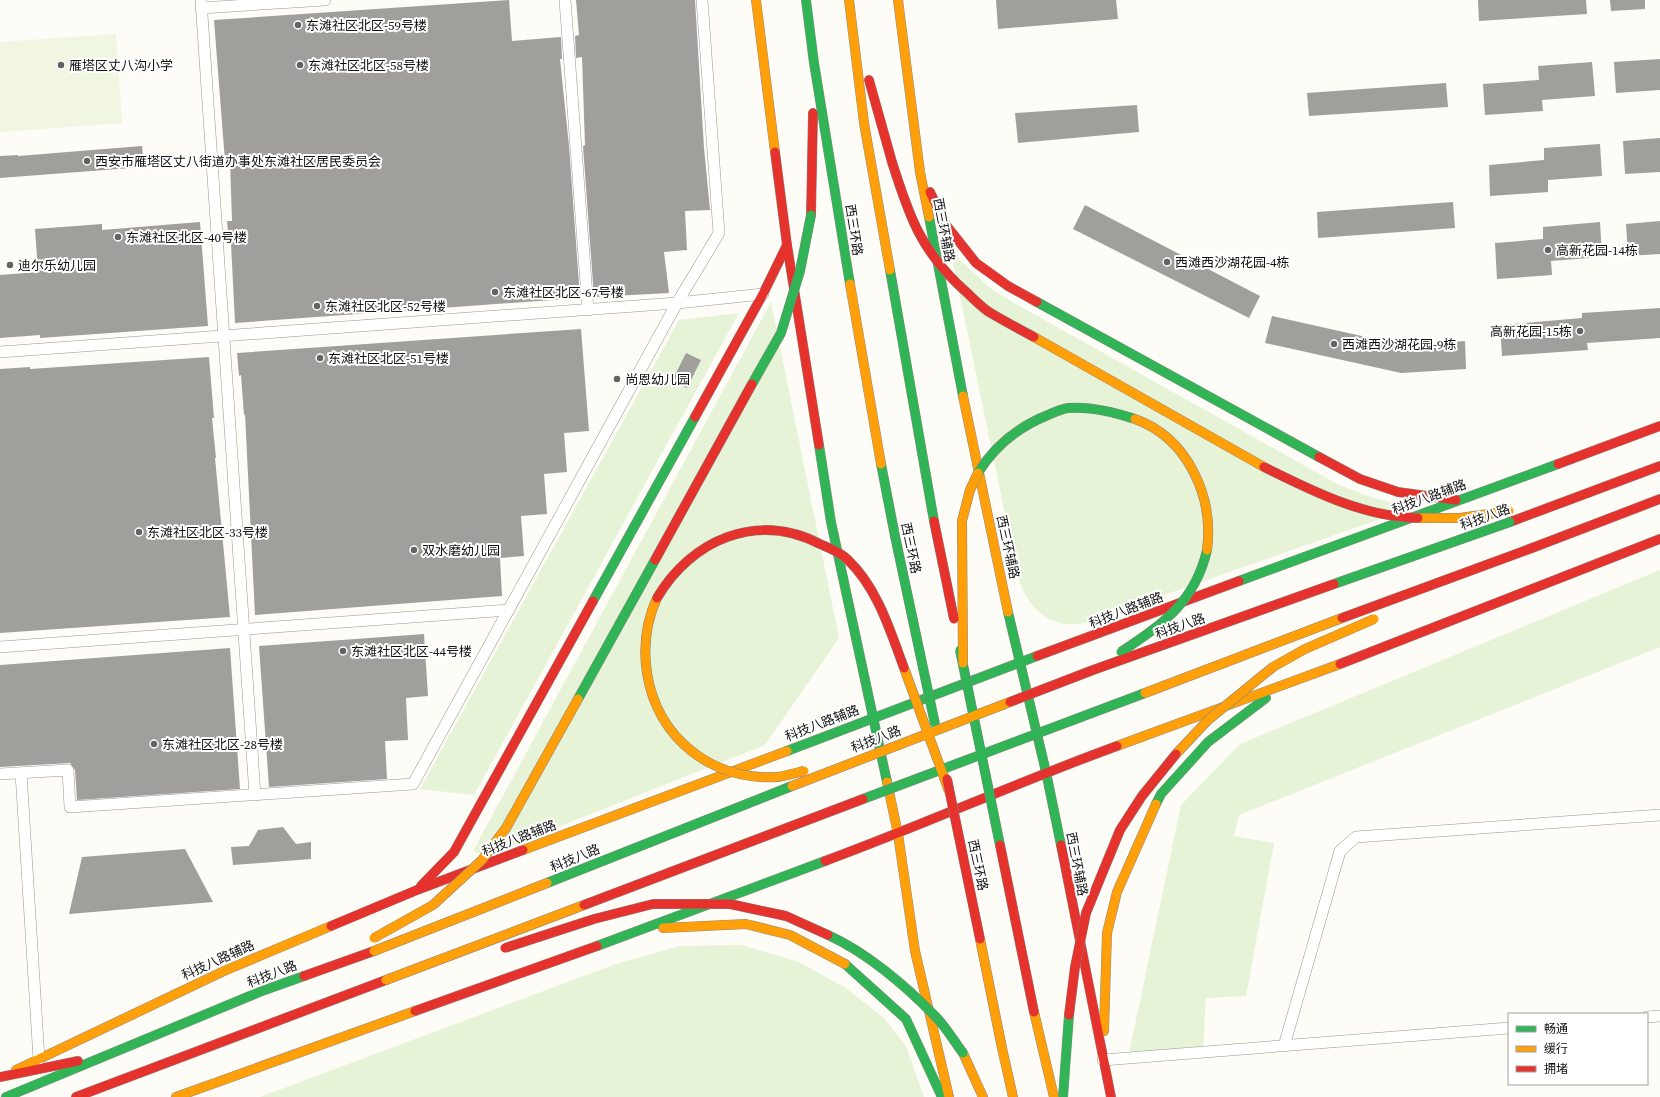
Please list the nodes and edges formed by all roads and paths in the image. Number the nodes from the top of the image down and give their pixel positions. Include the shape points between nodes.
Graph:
1 (325, 0) edge
2 (566, 0) edge
3 (702, 0) edge
4 (756, 0) edge
5 (806, 0) edge
6 (849, 0) edge
7 (898, 0) edge
8 (201, 4) edge
9 (851, 14) junction
10 (814, 63) junction
11 (920, 172) junction
12 (787, 245) junction
13 (764, 294) junction
14 (677, 303) junction
15 (588, 310) junction
16 (222, 336) junction
17 (0, 352) edge
18 (1660, 426) edge
19 (1660, 466) edge
20 (1594, 492) junction
21 (1660, 499) edge
22 (1458, 500) junction
23 (1660, 539) edge
24 (1532, 548) junction
25 (1404, 605) dead end
26 (509, 610) junction
27 (1383, 614) dead end
28 (243, 630) junction
29 (0, 647) edge
30 (963, 663) junction
31 (1019, 663) junction
32 (1093, 670) junction
33 (1279, 688) junction
34 (874, 717) junction
35 (859, 760) junction
36 (1046, 772) junction
37 (21, 773) junction
38 (0, 774) edge
39 (950, 792) junction
40 (255, 795) junction
41 (1660, 815) edge
42 (898, 834) junction
43 (417, 890) junction
44 (647, 928) junction
45 (369, 941) dead end
46 (352, 949) dead end
47 (442, 959) junction
48 (262, 991) junction
49 (1660, 1016) edge
50 (1648, 1017) edge
51 (1508, 1028) edge
52 (1284, 1046) junction
53 (109, 1055) junction
54 (39, 1059) junction
55 (1103, 1060) junction
56 (136, 1074) junction
57 (3, 1076) edge
58 (6, 1097) edge
59 (76, 1097) edge
60 (88, 1097) edge
61 (176, 1097) edge
62 (942, 1097) edge
63 (949, 1097) edge
64 (983, 1097) edge
65 (1013, 1097) edge
66 (1054, 1097) edge
67 (1063, 1097) edge
68 (1111, 1097) edge

1 - 8 street
2 - 15 street
3 - 14 street via 719,233
4 - 12 main road
5 - 10 main road, 西三环路
6 - 9 main road, 西三环路
7 - 11 main road, 西三环辅路
8 - 16 street
9 - 20 main road, bridge via 892,162 911,217 929,252 959,287 988,311 1285,479 1346,505 1412,519 1446,520 1486,516
9 - 30 main road, 西三环路, bridge via 864,123 934,521
10 - 39 main road, 西三环路, bridge via 867,391
10 - 45 main road, bridge via 811,215 800,271 781,333 506,828 482,860 433,905
11 - 22 main road via 946,225 976,262 1008,286 1360,479 1398,492
11 - 31 main road, 西三环辅路 via 960,382
12 - 13 main road
12 - 34 main road via 831,522
13 - 14 street
13 - 43 main road via 454,852
14 - 15 street
14 - 26 street
15 - 16 street
16 - 17 street
16 - 28 street
18 - 22 main road, 科技八路辅路
19 - 20 main road, 科技八路
20 - 32 main road, 科技八路, bridge
21 - 24 main road
22 - 31 main road, 科技八路辅路
23 - 33 main road
24 - 25 main road, bridge
24 - 47 main road, bridge
26 - 28 street
26 - 40 street via 413,784
27 - 67 main road, bridge via 1305,649 1273,667 1208,720 1161,771 1142,796 1120,830 1086,913 1075,967
28 - 29 street
28 - 40 street
30 - 32 main road, bridge via 962,531 965,507 974,480 993,449 1013,432 1040,417 1066,408 1095,409 1125,415 1158,430 1179,449 1205,498 1209,521 1204,563 1198,580 1188,596 1161,626
30 - 66 main road, 西三环路, bridge via 1034,1012
31 - 34 main road, 科技八路辅路
31 - 36 main road, 西三环辅路
32 - 35 main road, 科技八路, bridge
33 - 36 main road
33 - 55 main road via 1208,742 1161,794 1117,892 1106,933
34 - 42 main road
34 - 43 main road, 科技八路辅路
35 - 39 main road, bridge via 777,777 754,775 729,770 709,762 678,740 660,715 646,673 644,653 647,626 655,600 667,579 683,562 726,537 751,530 775,530 809,536 847,559 875,594
35 - 48 main road, 科技八路, bridge via 374,950
36 - 42 main road
36 - 55 main road, 西三环辅路
37 - 38 street
37 - 40 street via 68,770 70,807
37 - 54 street
39 - 65 main road, 西三环路, bridge
41 - 52 street via 1356,837 1340,851
42 - 44 main road
42 - 63 main road via 915,951
43 - 54 main road, 科技八路辅路 via 224,971
44 - 61 main road
44 - 62 main road via 746,924 790,935 847,965 906,1019
46 - 48 main road
47 - 56 main road, bridge
47 - 64 main road, bridge via 507,948 594,919 653,904 730,904 786,916 842,941 897,980 936,1016 963,1054
48 - 53 main road, 科技八路
49 - 50 street
51 - 52 street
52 - 55 street
53 - 57 main road, 科技八路
53 - 58 main road, 科技八路
54 - 57 main road, 科技八路辅路
55 - 68 main road, 西三环辅路
56 - 59 main road
56 - 60 main road

